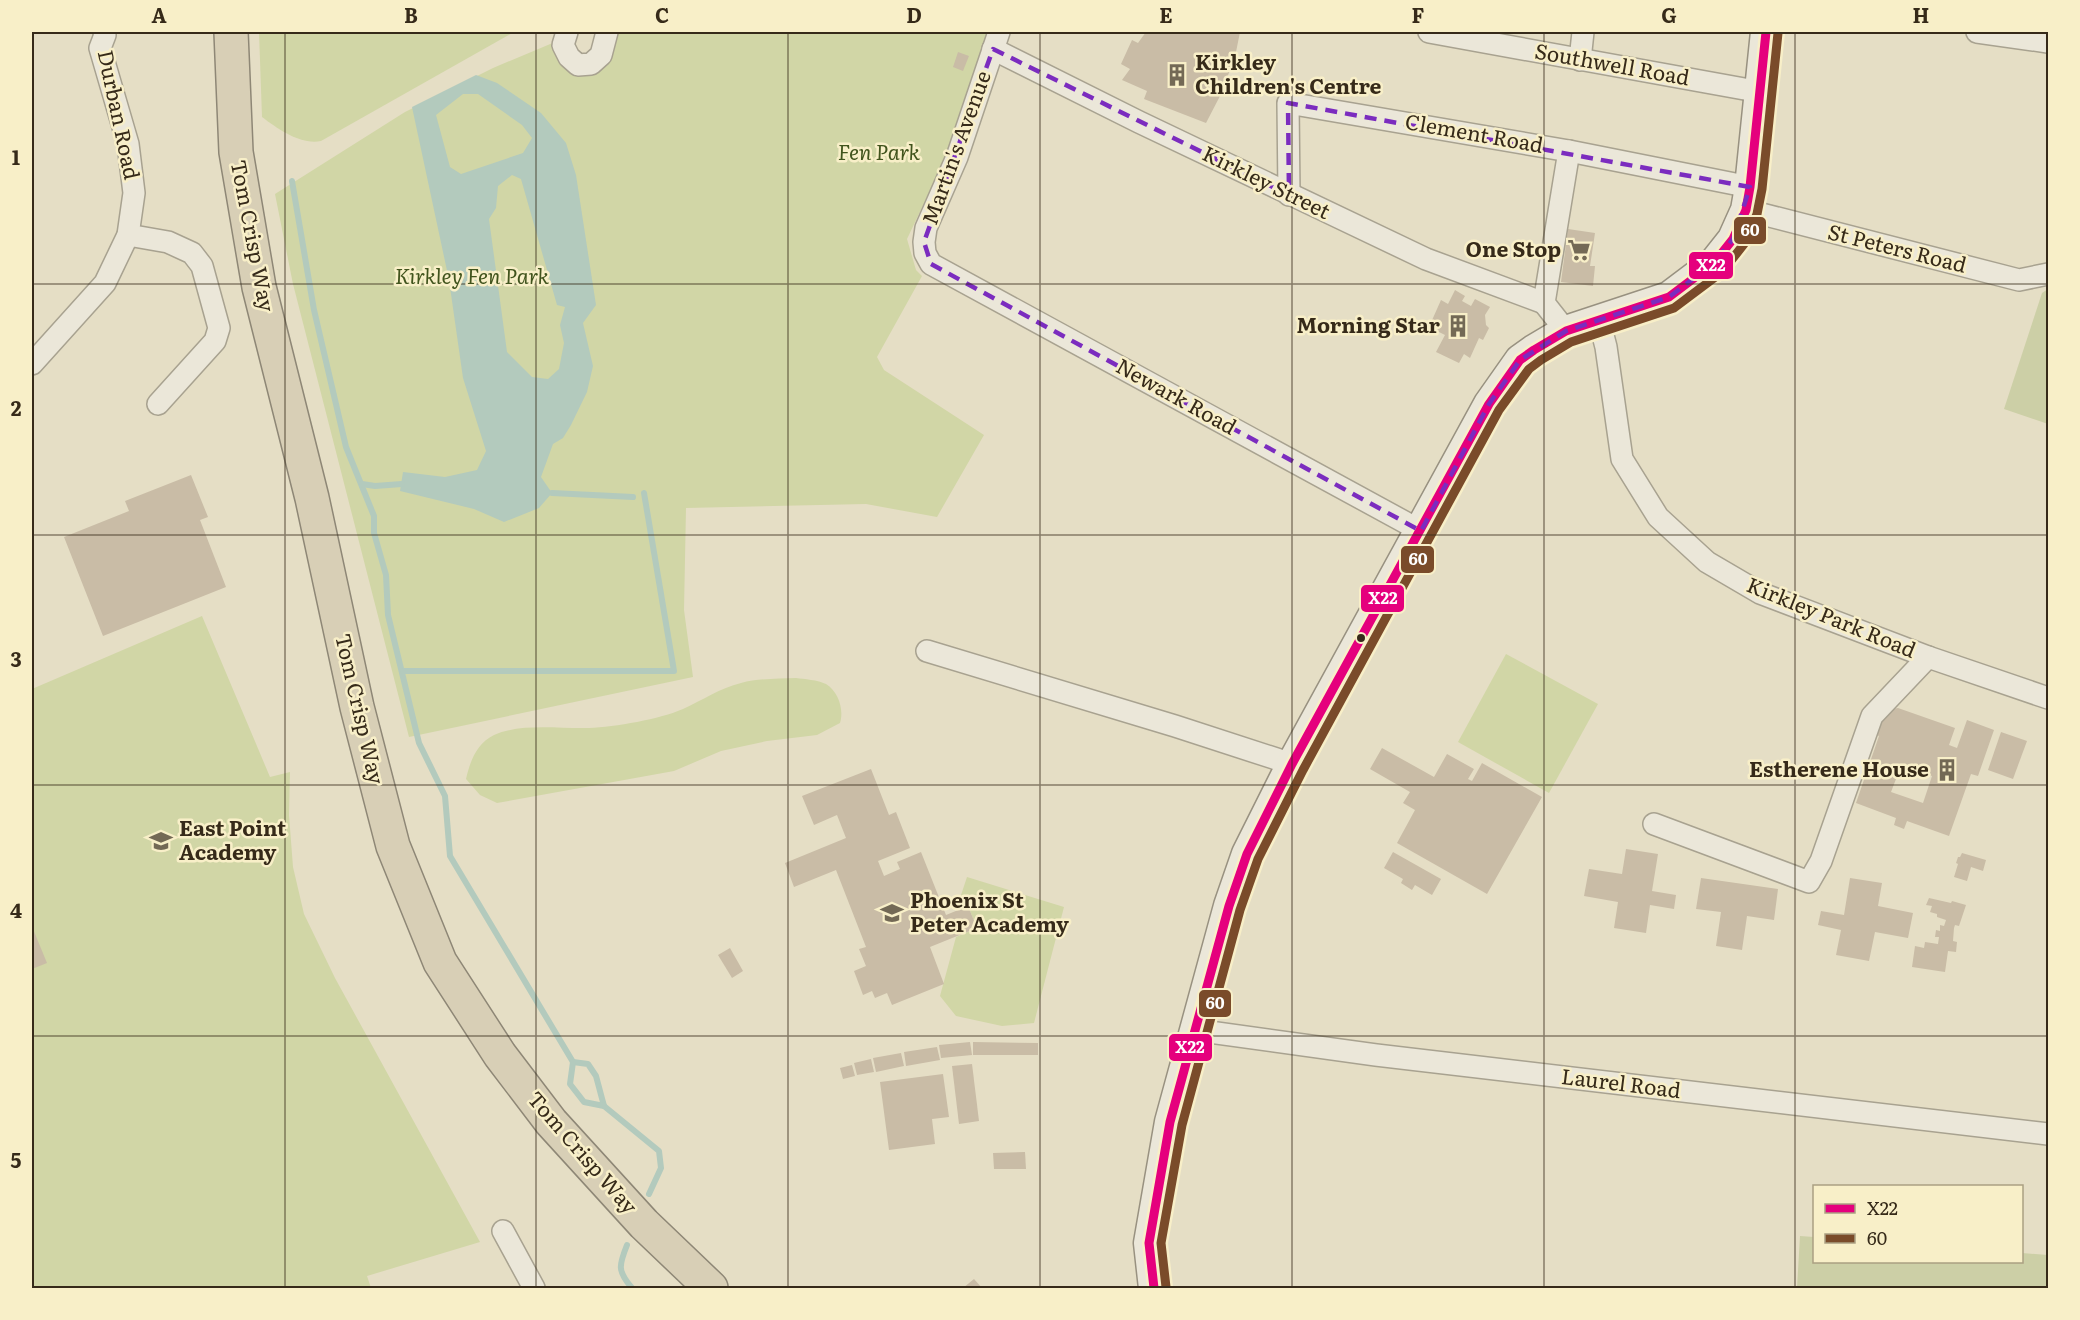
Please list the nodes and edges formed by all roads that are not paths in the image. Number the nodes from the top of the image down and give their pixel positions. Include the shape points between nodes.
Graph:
1 (104, 32) edge
2 (231, 32) edge
3 (567, 32) edge
4 (608, 32) edge
5 (1429, 32) edge
6 (1584, 32) edge
7 (1766, 32) edge
8 (1977, 32) edge
9 (996, 40) edge
10 (2049, 42) edge
11 (1580, 60) junction
12 (1761, 92) junction
13 (1569, 151) junction
14 (1289, 195) junction
15 (1748, 199) junction
16 (128, 236) junction
17 (931, 264) joint
18 (2049, 274) edge
19 (1544, 303) junction
20 (1599, 320) junction
21 (1566, 332) junction
22 (32, 364) edge
23 (158, 404) dead end
24 (1421, 531) junction
25 (927, 651) dead end
26 (1928, 657) junction
27 (2049, 698) edge
28 (1292, 764) junction
29 (1654, 824) dead end
30 (1195, 1030) junction
31 (2048, 1134) edge
32 (503, 1232) dead end
33 (534, 1288) edge
34 (711, 1288) edge
35 (1154, 1288) edge

1 - 16 street, Durban Road via 100,48 128,144 134,193
2 - 34 highway, Tom Crisp Way via 236,152 259,287 393,846 441,962 500,1055 551,1122 644,1224
3 - 4 street via 563,45 568,57 578,65 591,64 600,55
5 - 11 street, Southwell Road
6 - 11 street
7 - 12 street
8 - 10 street
9 - 14 street, Kirkley Street
9 - 17 street, Martin's Avenue via 957,157 926,228 925,253
11 - 12 street, Southwell Road
12 - 15 street
13 - 14 street, Clement Road via 1288,103
13 - 15 street, Clement Road
13 - 19 street
14 - 19 street, Kirkley Street via 1426,259
15 - 18 street, St Peters Road via 2019,280
15 - 20 street via 1733,239 1714,263 1669,297
16 - 22 street, Durban Road via 105,283
16 - 23 street via 168,242 192,253 202,266 219,328 215,341
17 - 24 street, Newark Road
19 - 21 street
20 - 21 street
20 - 26 street, Kirkley Park Road via 1622,459 1658,517 1707,562 1760,593
21 - 24 street via 1520,360 1489,404
24 - 28 street
25 - 28 street
26 - 27 street, Kirkley Park Road
26 - 29 street via 1872,716 1821,861 1809,882
28 - 30 street via 1258,828 1228,906
30 - 31 street, Laurel Road
30 - 35 street via 1170,1122 1156,1196 1149,1243
32 - 33 street

